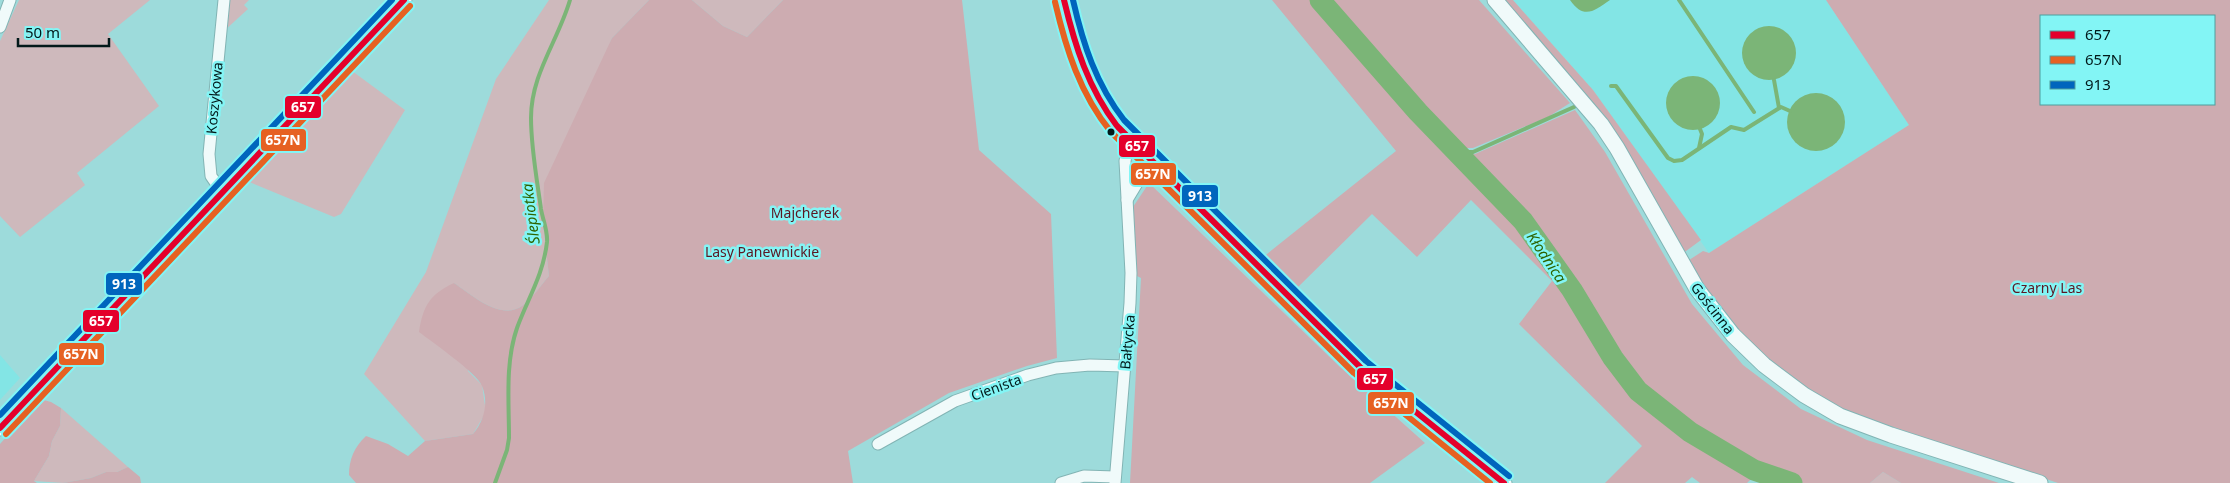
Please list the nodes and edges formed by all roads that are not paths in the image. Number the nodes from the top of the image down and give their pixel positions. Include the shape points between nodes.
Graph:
1 (10, 0) edge
2 (224, 0) edge
3 (404, 0) edge
4 (1064, 0) edge
5 (1494, 0) edge
6 (0, 27) edge
7 (1133, 143) junction
8 (1154, 164) junction
9 (222, 192) junction
10 (1127, 200) junction
11 (1125, 366) junction
12 (0, 428) edge
13 (878, 444) dead end
14 (1115, 480) edge
15 (1503, 482) edge
16 (1061, 483) edge
17 (2040, 483) edge

1 - 6 street
2 - 9 street, Koszykowa via 209,154 211,176
3 - 9 street
4 - 7 street via 1078,54 1092,87 1113,121
5 - 17 street, Gościnna via 1608,133 1697,290 1764,365 1804,395 1840,416
7 - 8 street
7 - 10 street, Bałtycka via 1126,156
8 - 10 street
8 - 15 street via 1375,380
9 - 12 street
10 - 11 street, Bałtycka via 1130,283
11 - 13 street, Cienista via 1056,368 1028,375 955,401
11 - 14 street, Bałtycka
14 - 16 street via 1084,476

